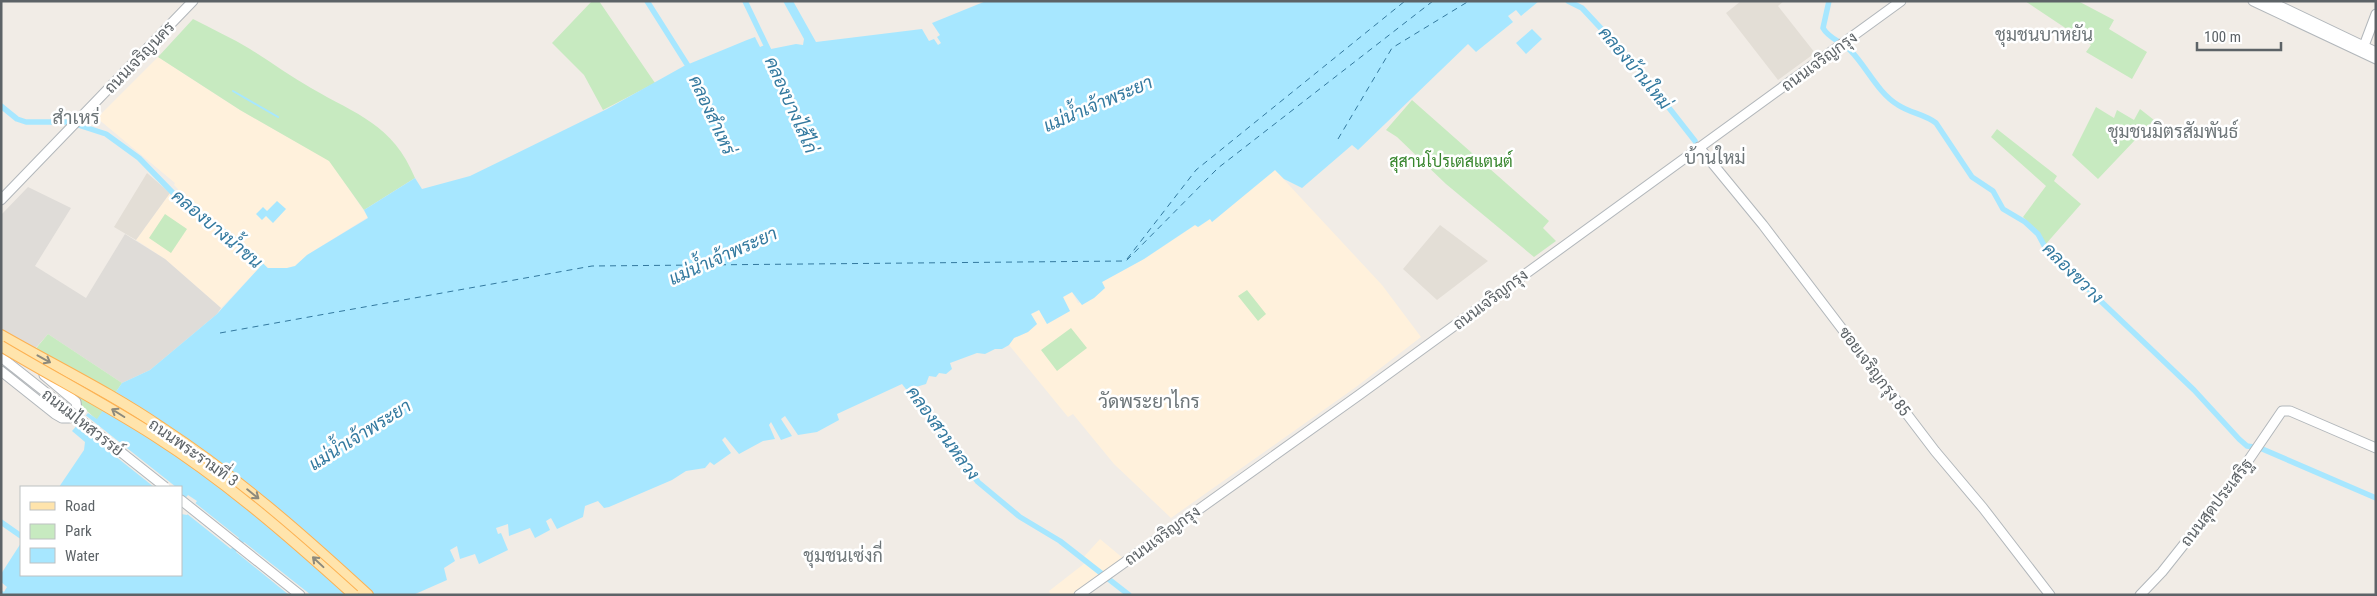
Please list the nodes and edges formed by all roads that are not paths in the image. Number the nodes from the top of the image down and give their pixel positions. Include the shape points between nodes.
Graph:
1 (193, 1) edge
2 (1901, 1) edge
3 (2253, 1) edge
4 (2269, 1) edge
5 (2376, 14) edge
6 (2363, 50) junction
7 (2376, 52) edge
8 (2376, 59) edge
9 (1699, 148) junction
10 (1, 200) edge
11 (1, 335) edge
12 (1, 340) edge
13 (1, 346) edge
14 (1, 357) edge
15 (1, 371) edge
16 (2376, 448) edge
17 (164, 486) edge
18 (182, 501) edge
19 (300, 595) edge
20 (354, 595) edge
21 (368, 595) edge
22 (1079, 595) edge
23 (2050, 595) edge
24 (2140, 595) edge

1 - 10 main road, ถนนเจริญนคร
2 - 9 main road, ถนนเจริญกรุง
3 - 6 main road
4 - 6 main road
5 - 6 main road
6 - 7 main road
6 - 8 main road
9 - 22 main road, ถนนเจริญกรุง
9 - 23 main road, ซอยเจริญกรุง 85 via 1758,219 1935,451
11 -> 21 main road, ถนนพระรามที่ 3 via 154,423 227,473 300,532
12 - 15 main road via 66,392 76,402 77,410 69,418 62,418
20 -> 13 main road, ถนนพระรามที่ 3, bridge via 294,540 165,442
14 - 17 main road, ถนนมไหสวรรย์, bridge
16 - 24 main road, ถนนสุดประเสริฐ via 2282,411 2162,572
18 - 19 main road

